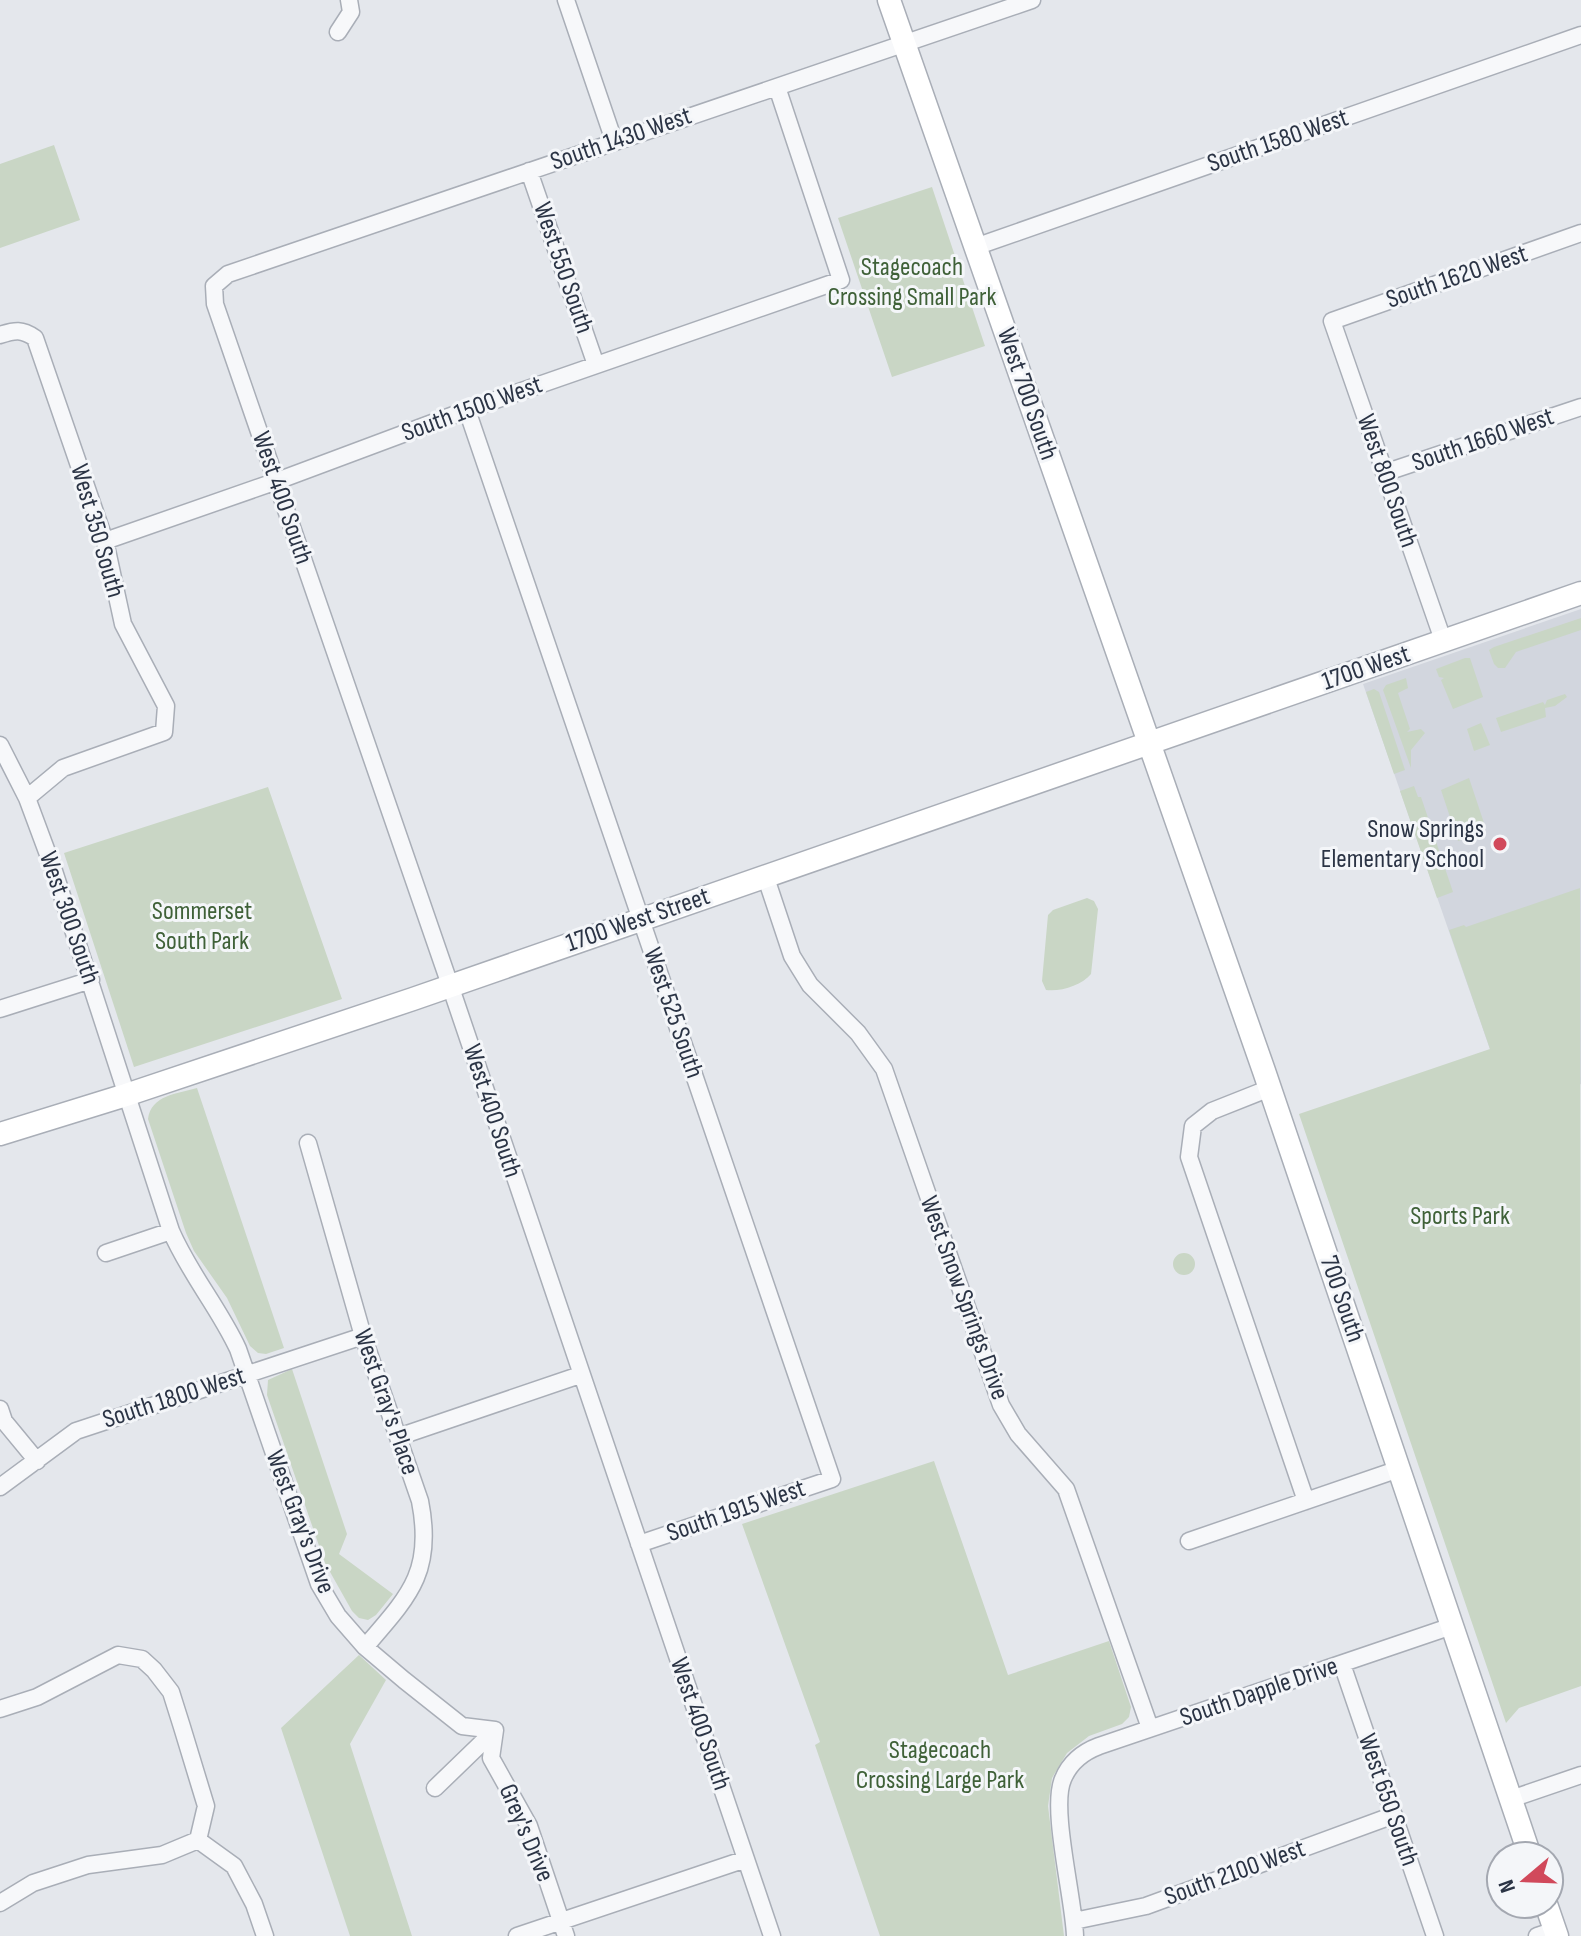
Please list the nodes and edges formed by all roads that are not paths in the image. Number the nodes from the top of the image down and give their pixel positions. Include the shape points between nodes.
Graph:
1 (349, 0) edge
2 (566, 0) edge
3 (889, 0) edge
4 (1032, 0) edge
5 (338, 32) dead end
6 (1581, 35) edge
7 (905, 44) junction
8 (777, 87) junction
9 (614, 141) junction
10 (529, 171) junction
11 (1581, 233) edge
12 (975, 247) junction
13 (214, 286) joint
14 (1332, 321) joint
15 (0, 335) edge
16 (596, 365) junction
17 (1581, 407) edge
18 (467, 410) junction
19 (1384, 473) junction
20 (277, 481) junction
21 (105, 541) junction
22 (1581, 593) edge
23 (1443, 640) junction
24 (1150, 742) junction
25 (0, 745) edge
26 (27, 798) junction
27 (765, 875) junction
28 (641, 919) junction
29 (91, 980) junction
30 (450, 985) junction
31 (0, 1009) edge
32 (1270, 1088) junction
33 (126, 1095) junction
34 (0, 1134) edge
35 (308, 1143) dead end
36 (171, 1231) junction
37 (106, 1253) dead end
38 (363, 1336) junction
39 (246, 1374) junction
40 (580, 1375) junction
41 (0, 1409) edge
42 (398, 1437) junction
43 (37, 1461) junction
44 (1399, 1469) junction
45 (832, 1479) joint
46 (0, 1487) edge
47 (1306, 1501) junction
48 (1189, 1541) dead end
49 (639, 1544) junction
50 (1452, 1626) junction
51 (365, 1647) junction
52 (1342, 1664) junction
53 (0, 1709) edge
54 (1150, 1728) junction
55 (495, 1730) junction
56 (1581, 1775) edge
57 (435, 1788) dead end
58 (1511, 1799) junction
59 (1394, 1815) junction
60 (198, 1840) junction
61 (1525, 1840) edge
62 (746, 1859) junction
63 (0, 1903) edge
64 (1074, 1928) edge
65 (563, 1929) edge
66 (265, 1936) edge
67 (517, 1936) edge
68 (772, 1936) edge
69 (1435, 1936) edge

1 - 5 street via 351,12
2 - 9 street
3 - 7 street, West 700 South
4 - 7 street, South 1430 West
6 - 12 street, South 1580 West
7 - 8 street, South 1430 West
7 - 12 street, West 700 South
8 - 9 street, South 1430 West
8 - 16 street, South 1500 West via 841,280
9 - 10 street, South 1430 West
10 - 13 street, South 1430 West via 228,274
10 - 16 street, West 550 South
11 - 14 street, South 1620 West
12 - 24 street, West 700 South
13 - 20 street, West 400 South via 215,304
14 - 19 street, West 800 South
15 - 21 street, West 350 South via 14,330 35,338
16 - 18 street, South 1500 West
17 - 19 street, South 1660 West
18 - 20 street, South 1500 West
18 - 28 street, West 525 South
19 - 23 street, West 800 South
20 - 21 street, South 1500 West
20 - 30 street, West 400 South
21 - 26 street, West 350 South via 123,624 166,706 164,732 63,768
22 - 23 street, 1700 West
23 - 24 street, 1700 West
24 - 27 street, 1700 West Street
24 - 32 street, 700 South
25 - 26 street, West 300 South
26 - 29 street, West 300 South
27 - 28 street, 1700 West Street
27 - 54 street, West Snow Springs Drive via 792,956 810,985 858,1033 884,1069 1001,1405 1018,1434 1066,1489
28 - 30 street, 1700 West Street
28 - 45 street, West 525 South
29 - 31 street
29 - 33 street, West 300 South
30 - 33 street, 1700 West Street
30 - 40 street, West 400 South
32 - 44 street, 700 South
32 - 47 street via 1212,1111 1193,1126 1189,1157
33 - 34 street
33 - 36 street, West 300 South
35 - 38 street, West Gray's Place
36 - 37 street
36 - 39 street, West Gray's Drive via 226,1324
38 - 39 street, South 1800 West
38 - 42 street, West Gray's Place
39 - 43 street, South 1800 West via 76,1431
39 - 51 street, West Gray's Drive via 319,1584
40 - 42 street
40 - 49 street, West 400 South
41 - 43 street
42 - 51 street, West Gray's Place via 420,1501 425,1552 410,1590
43 - 46 street, South 1800 West
44 - 47 street
44 - 50 street, 700 South
45 - 49 street, South 1915 West
47 - 48 street
49 - 62 street, West 400 South
50 - 52 street, South Dapple Drive
50 - 58 street, 700 South
51 - 55 street, West Gray's Drive via 462,1726
52 - 54 street, South Dapple Drive
52 - 59 street, West 650 South
53 - 60 street via 37,1697 118,1655 142,1659 175,1703 206,1806
54 - 64 street, South Dapple Drive via 1087,1750 1062,1779 1059,1805
55 - 57 street
55 - 65 street, Grey's Drive via 491,1758 529,1826
56 - 58 street
58 - 61 street, 700 South
59 - 64 street, South 2100 West
59 - 69 street, West 650 South
60 - 63 street via 162,1855 88,1865 33,1883
60 - 66 street via 234,1866
62 - 65 street
62 - 68 street, West 400 South
65 - 67 street

